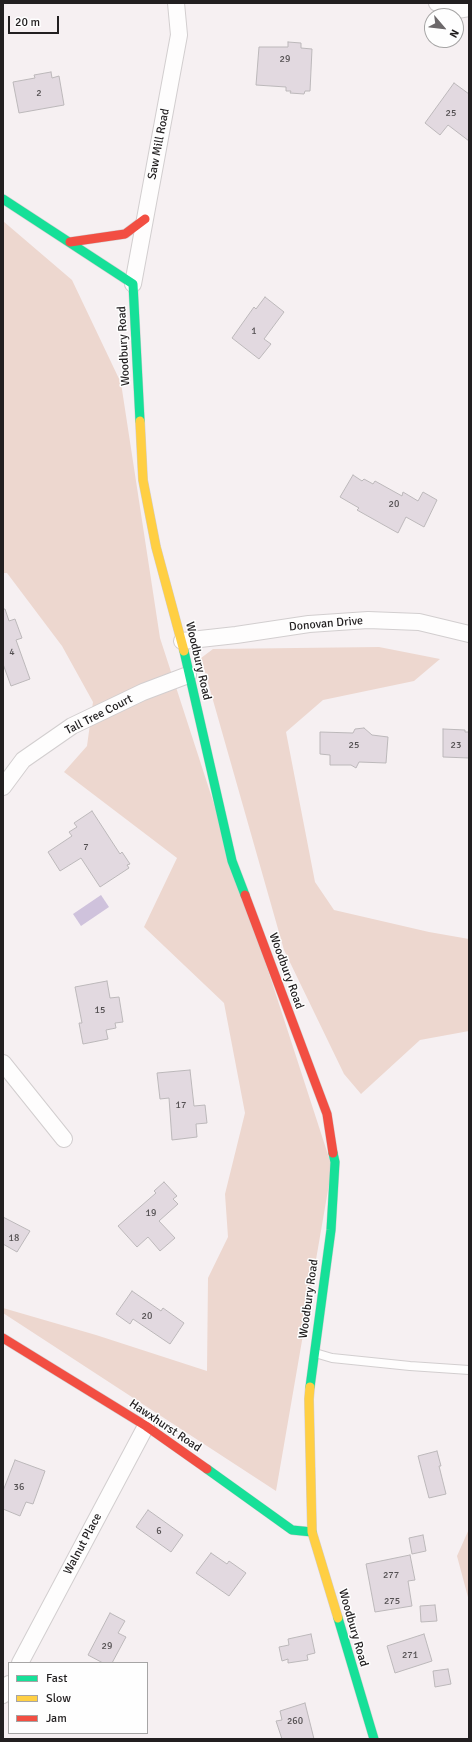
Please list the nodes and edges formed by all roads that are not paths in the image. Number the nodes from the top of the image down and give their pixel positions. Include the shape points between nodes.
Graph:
1 (176, 3) edge
2 (438, 3) edge
3 (469, 8) edge
4 (3, 199) edge
5 (145, 219) junction
6 (70, 242) junction
7 (133, 284) junction
8 (469, 634) edge
9 (182, 641) junction
10 (188, 675) junction
11 (3, 787) edge
12 (3, 1063) edge
13 (64, 1139) dead end
14 (3, 1338) edge
15 (315, 1353) junction
16 (469, 1370) edge
17 (146, 1426) junction
18 (312, 1532) junction
19 (21, 1662) edge
20 (8, 1686) edge
21 (3, 1695) edge
22 (374, 1739) edge

1 - 5 street, Saw Mill Road via 179,35
2 - 3 street via 457,10
4 - 6 main road
5 - 6 main road via 125,234
5 - 7 street, Saw Mill Road
6 - 7 main road
7 - 9 main road, Woodbury Road via 143,480 156,547
8 - 9 street, Donovan Drive via 419,622 368,620 309,624
9 - 10 main road, Woodbury Road
10 - 11 street, Tall Tree Court via 143,692 72,726 23,760
10 - 15 main road, Woodbury Road via 232,861 327,1114 335,1162 331,1230
12 - 13 street
14 - 17 main road, Hawxhurst Road
15 - 16 lane via 332,1358
15 - 18 main road, Woodbury Road via 309,1399
17 - 18 main road, Hawxhurst Road via 290,1528
17 - 19 street, Walnut Place
18 - 22 main road, Woodbury Road
20 - 21 street

